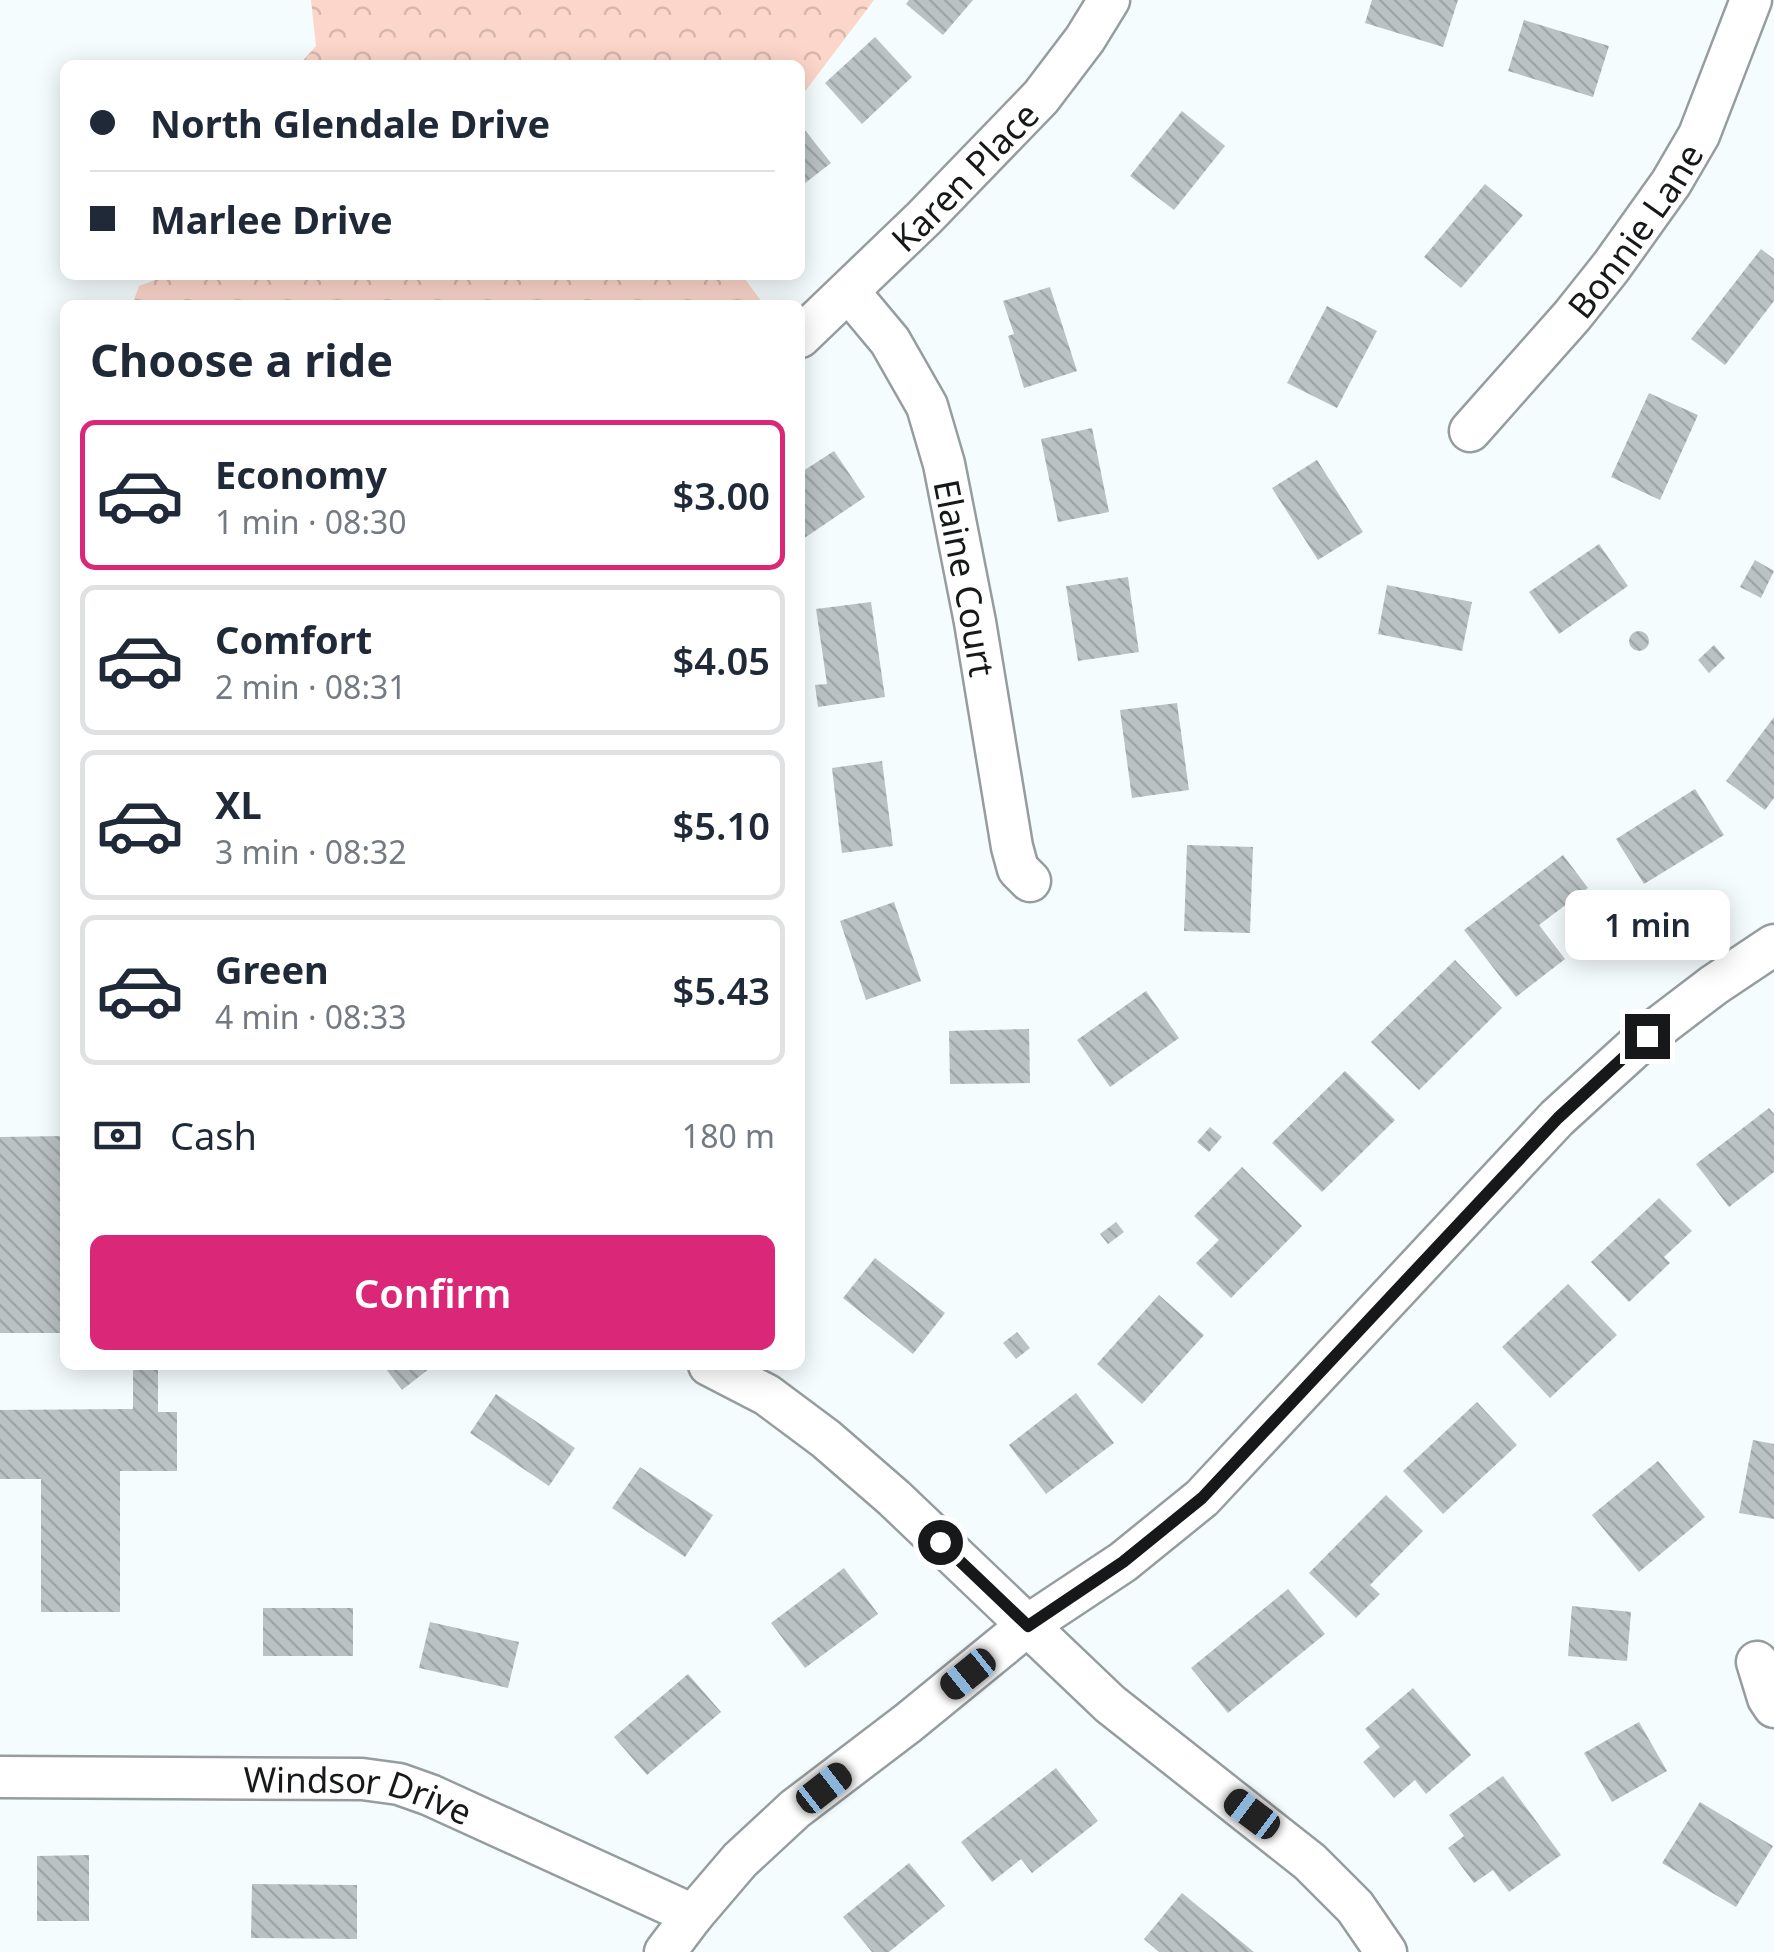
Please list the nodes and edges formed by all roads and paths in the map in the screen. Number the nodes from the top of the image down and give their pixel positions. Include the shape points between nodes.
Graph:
1 (1109, 0) edge
2 (1750, 0) edge
3 (849, 292) junction
4 (805, 332) edge
5 (1470, 431) dead end
6 (1030, 881) dead end
7 (1774, 946) edge
8 (718, 1370) edge
9 (1028, 1626) junction
10 (1756, 1662) dead end
11 (1774, 1707) edge
12 (0, 1778) edge
13 (693, 1915) junction
14 (665, 1952) edge
15 (1386, 1952) edge

1 - 3 street, Karen Place via 1041,97
2 - 5 street, Bonnie Lane via 1699,134 1671,183 1572,316
3 - 4 street, Karen Place
3 - 6 street, Elaine Court via 890,341 926,406 944,464 1012,847
7 - 9 street via 1647,1036 1558,1118 1202,1498
8 - 9 street via 826,1438
9 - 13 street via 795,1810
9 - 15 street via 1110,1704 1310,1862 1355,1907
10 - 11 street
12 - 13 street, Windsor Drive via 398,1784
13 - 14 street

